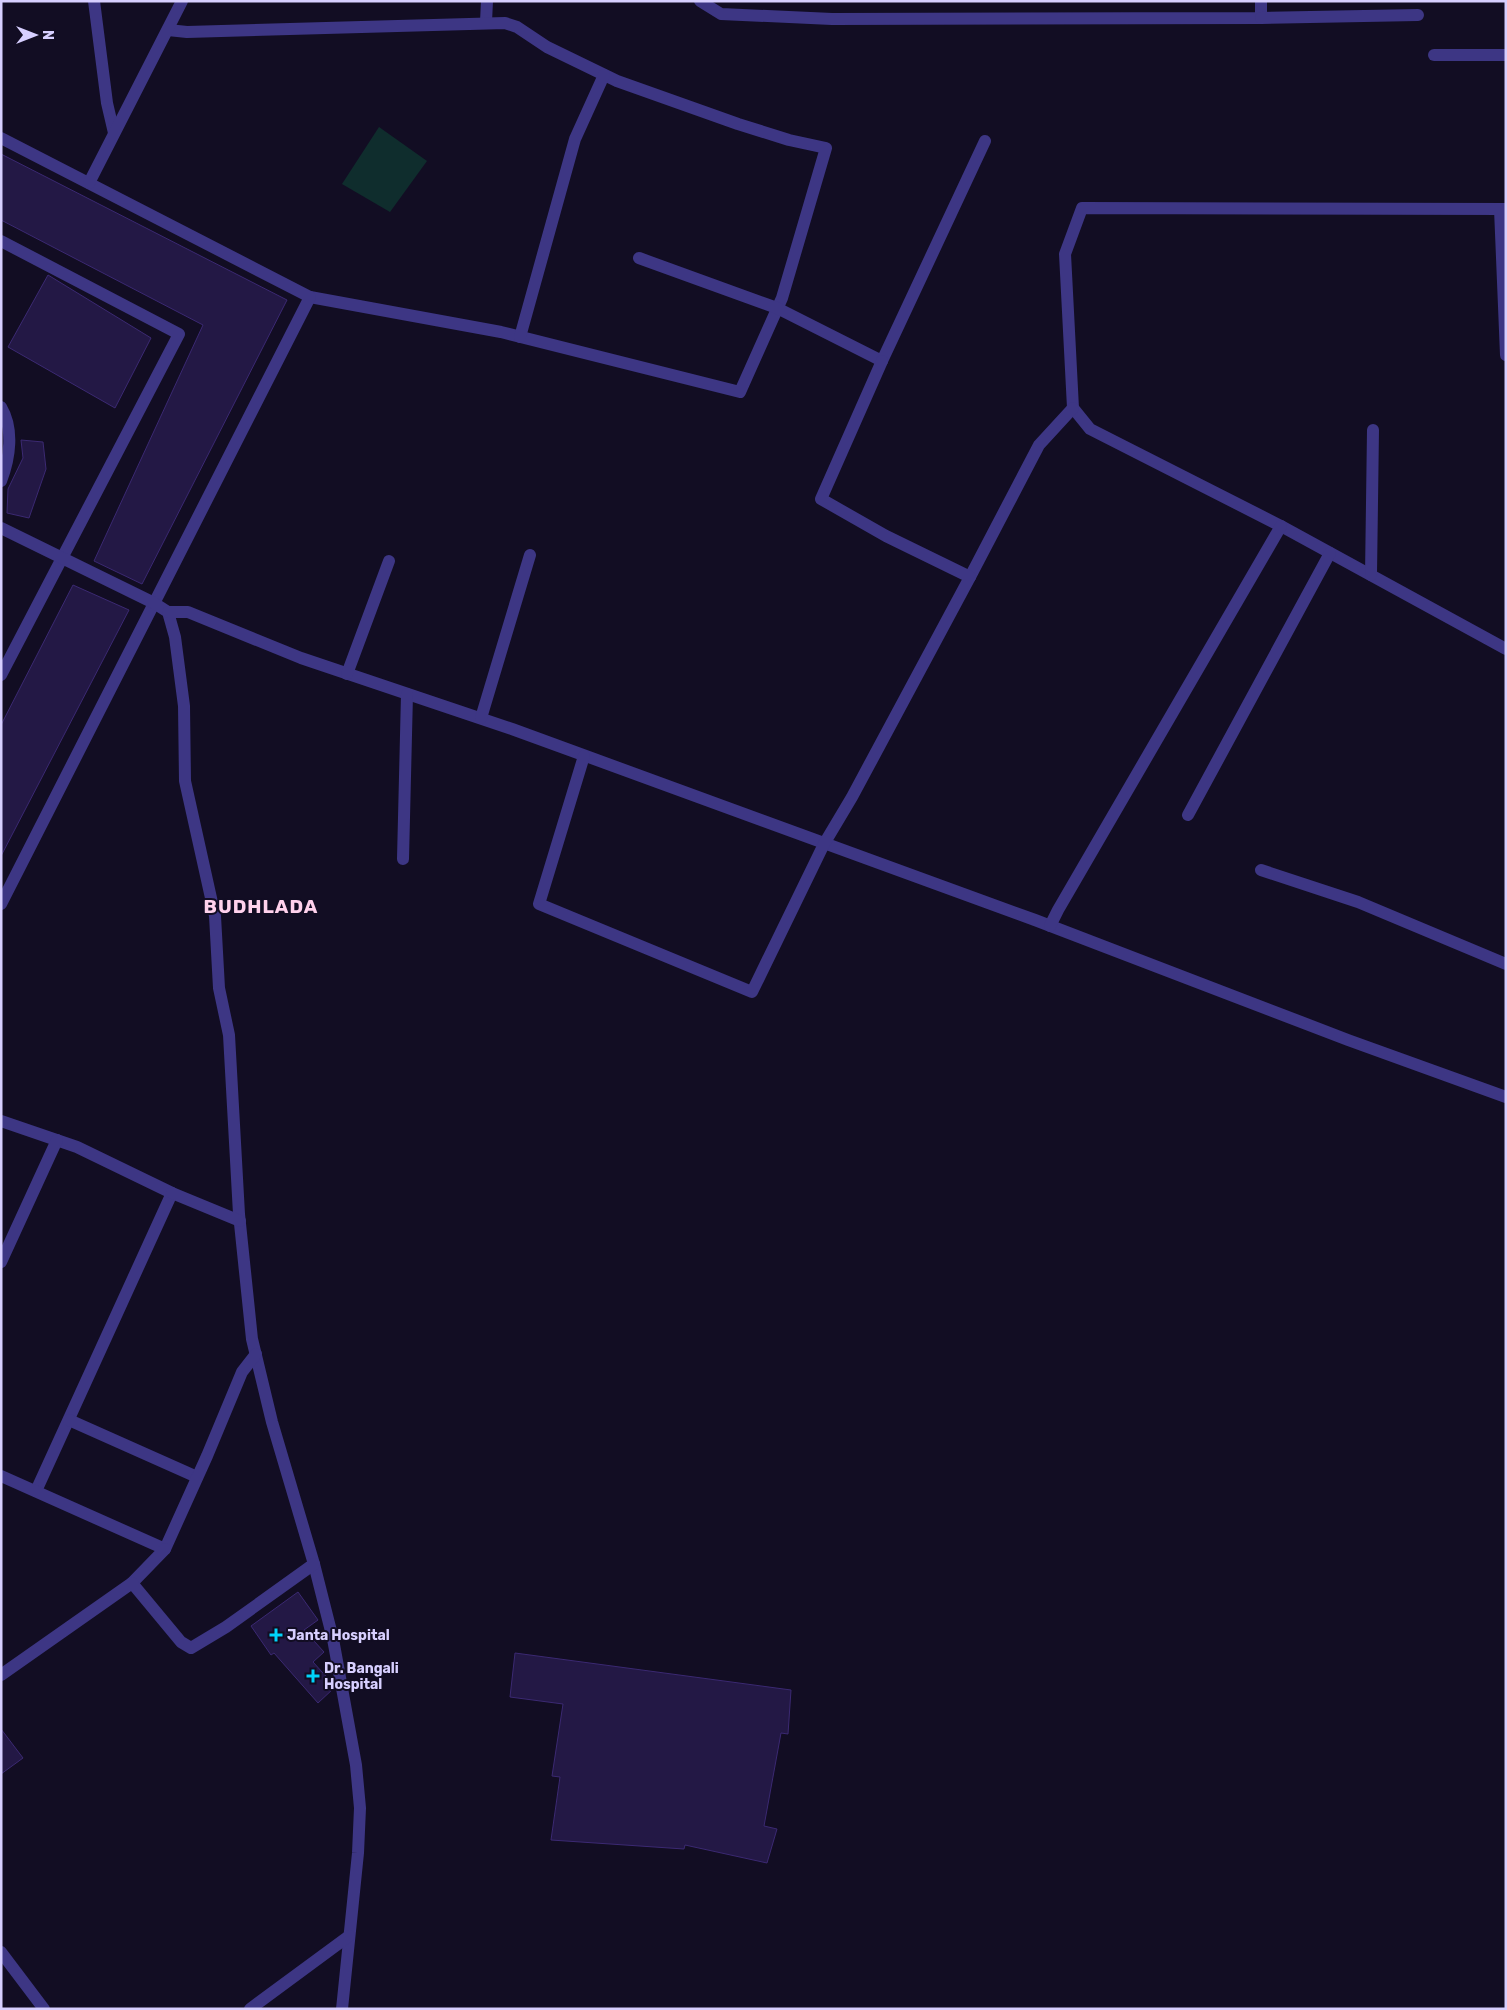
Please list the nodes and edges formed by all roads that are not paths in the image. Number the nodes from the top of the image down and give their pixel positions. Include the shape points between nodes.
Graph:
1 (94, 1) edge
2 (182, 1) edge
3 (488, 1) edge
4 (700, 1) edge
5 (1261, 1) edge
6 (1418, 15) dead end
7 (1261, 18) junction
8 (486, 22) junction
9 (168, 30) junction
10 (1434, 55) dead end
11 (1506, 55) edge
12 (604, 75) junction
13 (114, 133) junction
14 (1, 138) edge
15 (985, 141) dead end
16 (88, 183) junction
17 (1503, 209) edge
18 (1, 241) edge
19 (639, 258) dead end
20 (310, 297) junction
21 (777, 308) junction
22 (520, 337) junction
23 (1506, 355) edge
24 (882, 361) junction
25 (1, 407) edge
26 (1073, 408) junction
27 (1373, 430) dead end
28 (1, 481) edge
29 (1281, 526) junction
30 (1, 528) edge
31 (1330, 553) junction
32 (530, 555) dead end
33 (63, 559) junction
34 (389, 561) dead end
35 (1371, 575) junction
36 (970, 577) junction
37 (154, 602) junction
38 (168, 612) junction
39 (1506, 649) edge
40 (347, 674) junction
41 (1, 675) edge
42 (407, 694) junction
43 (481, 718) junction
44 (584, 756) junction
45 (1188, 815) dead end
46 (824, 844) junction
47 (403, 859) dead end
48 (1261, 870) dead end
49 (1, 904) edge
50 (1050, 926) junction
51 (1506, 964) edge
52 (1506, 1097) edge
53 (1, 1121) edge
54 (57, 1140) junction
55 (172, 1193) junction
56 (240, 1221) junction
57 (1, 1262) edge
58 (256, 1354) junction
59 (69, 1420) junction
60 (1, 1476) edge
61 (197, 1477) junction
62 (36, 1491) junction
63 (165, 1549) junction
64 (314, 1564) junction
65 (132, 1583) junction
66 (1, 1675) edge
67 (349, 1936) junction
68 (1, 1952) edge
69 (44, 2009) edge
70 (250, 2009) edge
71 (342, 2009) edge

1 - 13 street
2 - 9 street
3 - 8 street
4 - 7 street via 721,14 832,18
5 - 7 street
6 - 7 street
8 - 9 street
8 - 12 street via 517,27 547,47
9 - 13 street
10 - 11 street
12 - 21 street via 738,124 826,148
12 - 22 street via 575,139
13 - 16 street
14 - 16 street
15 - 24 street
16 - 20 street
17 - 23 street
17 - 26 street via 1082,208 1065,254
18 - 33 street via 179,334
19 - 21 street
20 - 22 street
20 - 37 street
21 - 22 street via 740,392
21 - 24 street
24 - 36 street via 820,499
25 - 28 street via 7,417 9,458
26 - 29 street via 1090,429
26 - 36 street via 1039,445
27 - 35 street
29 - 31 street
29 - 50 street
30 - 33 street
31 - 35 street
31 - 45 street
32 - 43 street
33 - 37 street
33 - 41 street
34 - 40 street
35 - 39 street
36 - 46 street
37 - 38 street
37 - 49 street
38 - 40 street via 188,612
38 - 56 street via 175,637 184,706 185,781 215,916 220,988 229,1035
40 - 42 street
42 - 43 street
42 - 47 street
43 - 44 street
44 - 46 street
44 - 46 street via 539,904 752,992
46 - 50 street
48 - 51 street via 1358,902
50 - 52 street
53 - 54 street
54 - 55 street
54 - 57 street
55 - 56 street
55 - 59 street
56 - 58 street
58 - 61 street via 242,1372
58 - 64 street via 272,1422
59 - 61 street
59 - 62 street
60 - 62 street
61 - 63 street
62 - 63 street
63 - 65 street
64 - 65 street via 191,1648 181,1642
64 - 67 street via 333,1639 356,1765 360,1808
65 - 66 street
67 - 70 street
67 - 71 street
68 - 69 street

